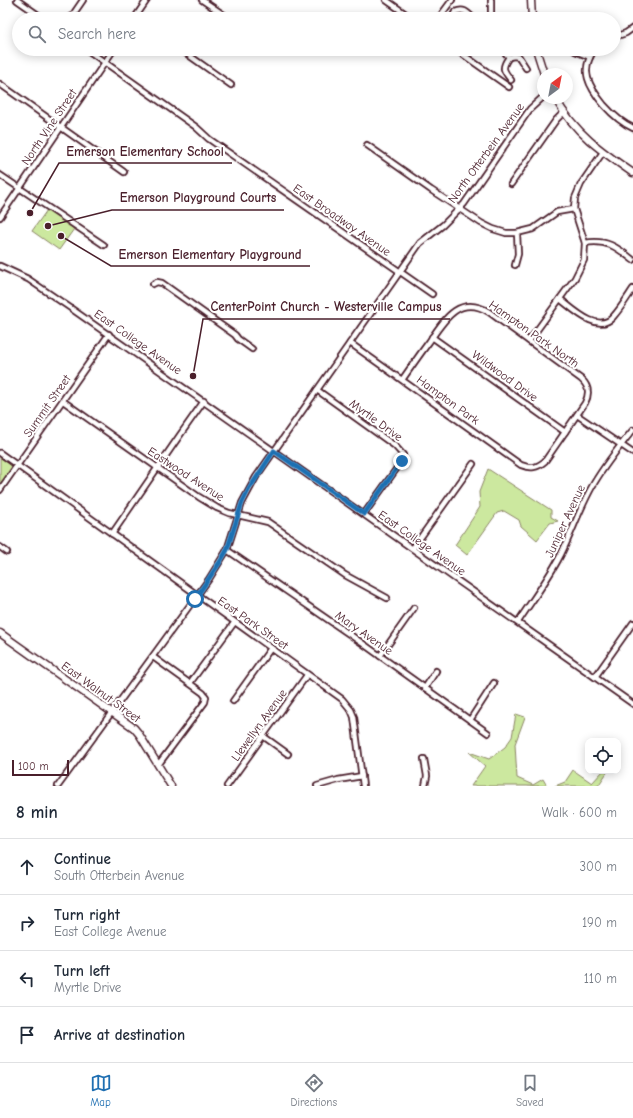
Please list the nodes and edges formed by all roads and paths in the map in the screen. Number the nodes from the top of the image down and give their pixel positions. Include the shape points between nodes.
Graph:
1 (17, 0) edge
2 (83, 0) edge
3 (147, 0) edge
4 (202, 0) edge
5 (386, 0) edge
6 (452, 0) edge
7 (490, 0) edge
8 (531, 0) edge
9 (34, 12) edge
10 (75, 12) edge
11 (140, 12) edge
12 (220, 12) edge
13 (403, 12) edge
14 (443, 12) edge
15 (455, 12) edge
16 (467, 12) edge
17 (491, 12) edge
18 (532, 12) edge
19 (633, 28) edge
20 (621, 34) edge
21 (96, 56) edge
22 (109, 56) edge
23 (190, 56) edge
24 (466, 56) edge
25 (538, 56) edge
26 (509, 57) joint
27 (590, 57) edge
28 (104, 62) junction
29 (526, 68) dead end
30 (542, 68) edge
31 (511, 80) dead end
32 (0, 84) edge
33 (231, 85) dead end
34 (509, 87) dead end
35 (537, 102) edge
36 (559, 104) edge
37 (564, 112) junction
38 (61, 127) junction
39 (633, 128) edge
40 (367, 146) dead end
41 (603, 152) junction
42 (124, 172) dead end
43 (633, 173) edge
44 (0, 175) edge
45 (512, 184) dead end
46 (19, 188) junction
47 (460, 209) junction
48 (574, 209) junction
49 (0, 216) edge
50 (517, 233) junction
51 (585, 243) junction
52 (104, 245) dead end
53 (633, 260) edge
54 (515, 265) dead end
55 (0, 266) edge
56 (400, 272) junction
57 (154, 284) dead end
58 (633, 289) edge
59 (432, 294) dead end
60 (560, 299) junction
61 (109, 334) junction
62 (432, 336) junction
63 (529, 341) junction
64 (350, 343) junction
65 (252, 349) dead end
66 (402, 380) junction
67 (317, 390) junction
68 (63, 401) junction
69 (204, 401) junction
70 (577, 415) junction
71 (633, 430) edge
72 (565, 432) junction
73 (621, 445) junction
74 (274, 451) junction
75 (0, 453) edge
76 (633, 453) edge
77 (473, 464) dead end
78 (17, 466) junction
79 (157, 468) junction
80 (0, 490) edge
81 (364, 514) junction
82 (238, 515) junction
83 (112, 534) junction
84 (0, 547) edge
85 (413, 548) junction
86 (227, 550) junction
87 (7, 552) dead end
88 (198, 596) junction
89 (387, 598) dead end
90 (414, 608) dead end
91 (234, 622) junction
92 (518, 622) junction
93 (633, 623) edge
94 (0, 633) edge
95 (271, 648) junction
96 (380, 656) junction
97 (153, 657) junction
98 (436, 671) dead end
99 (308, 675) junction
100 (595, 677) junction
101 (190, 683) junction
102 (494, 683) dead end
103 (425, 688) junction
104 (233, 701) dead end
105 (633, 704) edge
106 (112, 713) junction
107 (470, 720) junction
108 (488, 733) dead end
109 (264, 736) junction
110 (288, 754) dead end
111 (424, 759) dead end
112 (158, 765) junction
113 (362, 776) junction
114 (58, 786) edge
115 (171, 786) edge
116 (227, 786) edge
117 (317, 786) edge
118 (364, 786) edge
119 (425, 786) edge

1 - 9 street
2 - 10 street
3 - 11 street
4 - 12 street
5 - 13 street
6 - 14 street
7 - 17 street
8 - 18 main road
15 - 16 street
19 - 20 street
21 - 28 street, East Broadway Avenue
22 - 28 street, North Vine Street
23 - 33 street
24 - 34 street
25 - 30 main road
26 - 29 street via 520,57
26 - 31 street via 503,68
27 - 39 street via 587,74 591,88 615,116
28 - 38 street, North Vine Street
28 - 56 street, East Broadway Avenue via 209,139
32 - 38 street
35 - 47 street, North Otterbein Avenue via 530,108
36 - 37 main road
37 - 41 main road via 576,128
37 - 45 street
38 - 42 street
38 - 46 street, North Vine Street
40 - 47 street
41 - 43 main road
41 - 48 street via 578,189
44 - 46 street
46 - 49 street, North Vine Street
46 - 52 street
47 - 50 street via 493,230
47 - 56 street, North Otterbein Avenue via 420,243
48 - 50 street via 557,212 533,229
48 - 51 street
50 - 54 street via 518,254
51 - 53 street via 605,242
51 - 60 street via 584,260 576,278
55 - 61 street, East College Avenue via 28,279
56 - 59 street, East Broadway Avenue
56 - 64 street, North Otterbein Avenue
57 - 65 street via 162,283
58 - 60 street via 614,316 600,324 588,320
60 - 63 street
61 - 68 street, Summit Street
61 - 69 street, East College Avenue
62 - 63 street, Hampton Park North via 448,316 460,308 471,306 485,310
62 - 66 street
62 - 72 street, Wildwood Drive
63 - 70 street, Hampton Park North via 586,385 586,401
64 - 66 street, Hampton Park
64 - 67 street, North Otterbein Avenue
66 - 72 street, Hampton Park via 528,468 536,468 545,461
67 - 74 street, North Otterbein Avenue
67 - 81 street, Myrtle Drive via 395,446 402,455 402,461
68 - 78 street, Summit Street
68 - 79 street, Eastwood Avenue
69 - 74 street, East College Avenue
69 - 79 street
70 - 72 street
70 - 73 street
71 - 73 street, Juniper Avenue
73 - 76 street
73 - 92 street, Juniper Avenue via 593,484 558,560
74 - 81 street, East College Avenue
74 - 82 street, North Otterbein Avenue via 249,489
75 - 78 street, East Park Street
77 - 85 street
78 - 80 street, Summit Street
78 - 83 street, East Park Street
79 - 82 street, Eastwood Avenue via 217,508
79 - 83 street
81 - 85 street, East College Avenue
82 - 86 street, North Otterbein Avenue
82 - 89 street, Eastwood Avenue via 275,525 345,575
83 - 88 street, East Park Street
84 - 87 street
85 - 92 street, East College Avenue
86 - 88 street, North Otterbein Avenue
86 - 96 street, Mary Avenue
88 - 91 street, East Park Street
88 - 97 street, North Otterbein Avenue
90 - 96 street
91 - 95 street, East Park Street
91 - 101 street
92 - 100 street, East College Avenue
93 - 100 street
94 - 106 main road, East Walnut Street
95 - 99 street, East Park Street
95 - 104 street
96 - 103 street, Mary Avenue
97 - 101 street
97 - 106 street, North Otterbein Avenue
98 - 103 street
99 - 109 street, Llewellyn Avenue
99 - 113 street, East Park Street via 342,699 351,710 356,725
100 - 105 street, East College Avenue
101 - 112 street via 206,697
102 - 107 street
103 - 107 street, Mary Avenue
106 - 112 main road, East Walnut Street via 134,728
106 - 114 street, North Otterbein Avenue
107 - 108 street, Mary Avenue
109 - 110 street
109 - 116 street, Llewellyn Avenue
111 - 119 street via 427,776
112 - 115 main road, East Walnut Street
113 - 117 street
113 - 118 street, East Park Street

